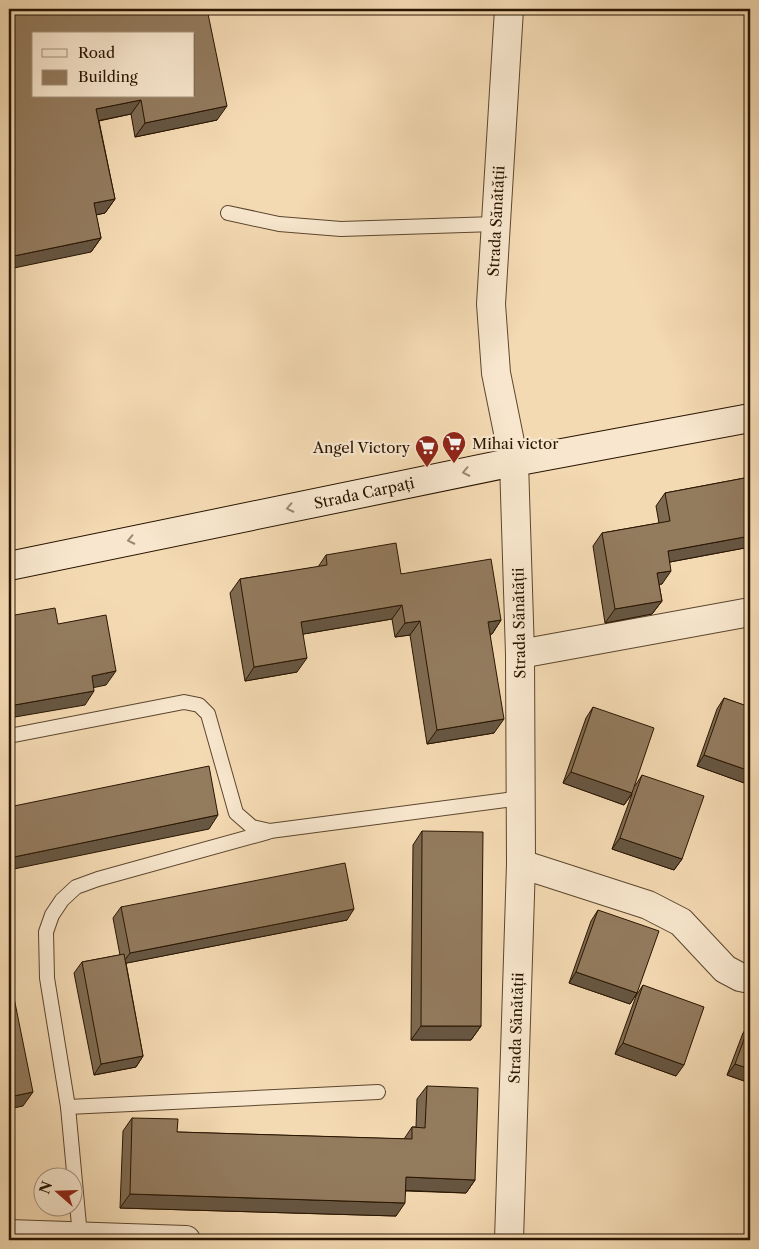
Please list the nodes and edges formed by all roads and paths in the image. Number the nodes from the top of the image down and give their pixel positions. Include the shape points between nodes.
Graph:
1 (509, 9) edge
2 (228, 212) dead end
3 (496, 224) junction
4 (750, 418) edge
5 (514, 462) junction
6 (9, 566) edge
7 (750, 612) edge
8 (520, 654) junction
9 (9, 736) edge
10 (521, 798) junction
11 (270, 831) junction
12 (521, 864) junction
13 (750, 979) edge
14 (378, 1092) dead end
15 (68, 1107) junction
16 (9, 1234) edge
17 (80, 1236) junction
18 (186, 1240) edge
19 (509, 1240) edge

1 - 3 street, Strada Sănătății
2 - 3 lane via 279,224 341,229
3 - 5 street, Strada Sănătății via 491,304 496,373
4 - 5 street, Strada Carpați
5 -> 6 street, Strada Carpați
5 - 8 street, Strada Sănătății
7 - 8 street
8 - 10 street, Strada Sănătății
9 - 11 lane via 184,702 198,705 208,714 236,813 252,827
10 - 11 lane
10 - 12 street, Strada Sănătății
11 - 15 lane via 98,879 76,887 62,900 46,932 45,953
12 - 13 street via 648,905 681,922 726,969
12 - 19 street, Strada Sănătății
14 - 15 lane
15 - 17 lane
16 - 17 street
17 - 18 street

